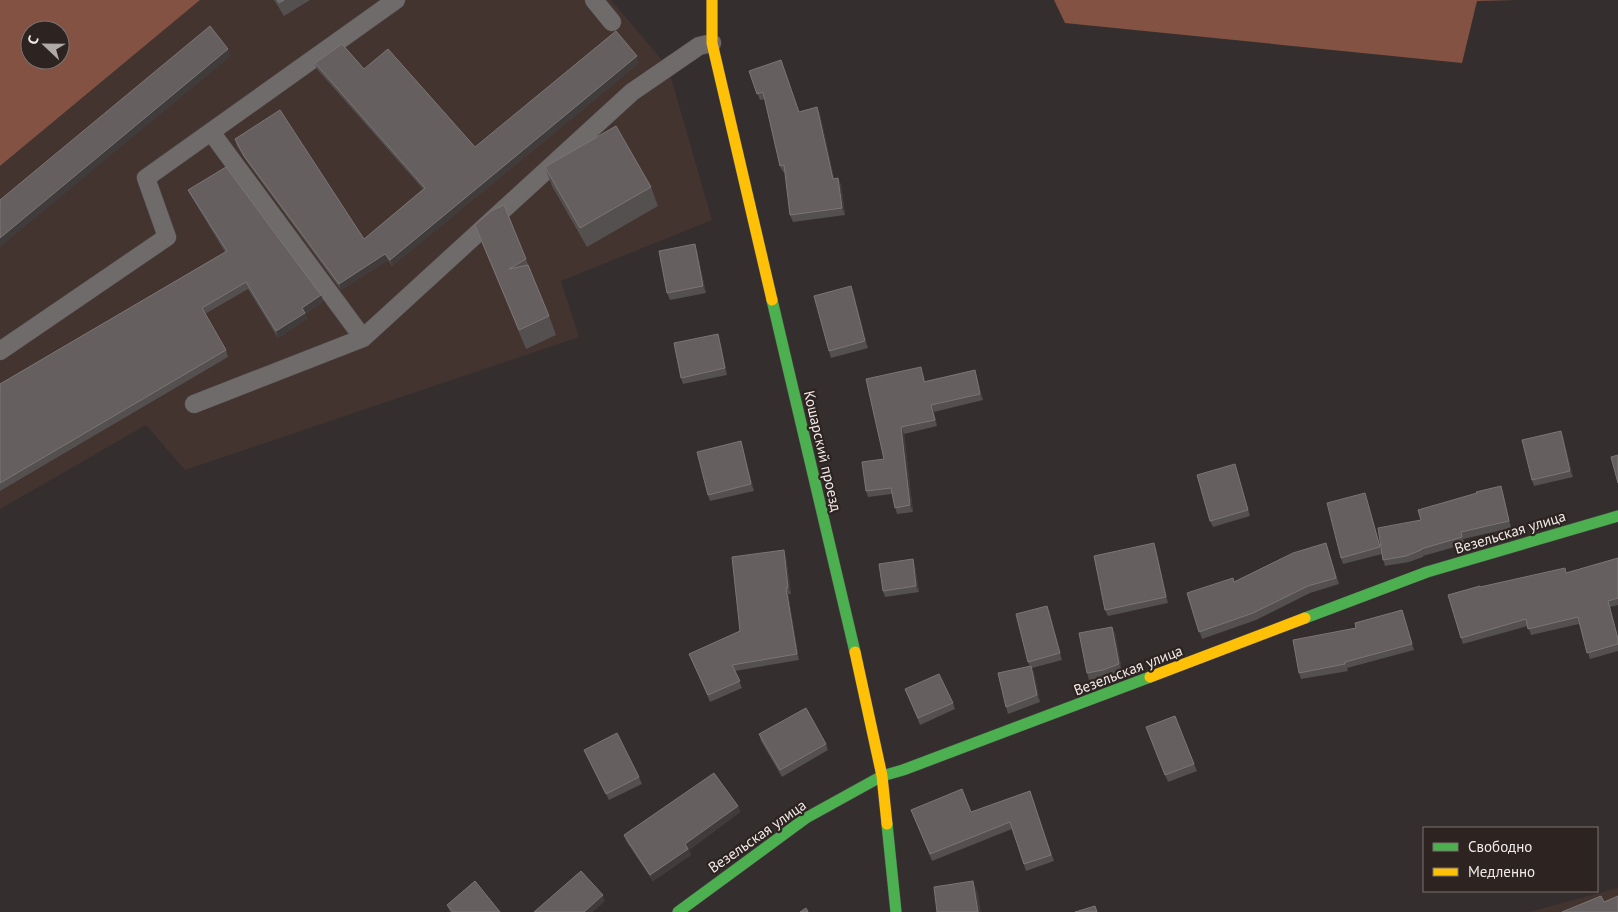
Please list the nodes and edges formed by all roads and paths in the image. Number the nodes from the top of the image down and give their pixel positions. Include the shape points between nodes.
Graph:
1 (396, 0) edge
2 (594, 0) edge
3 (712, 0) edge
4 (612, 22) dead end
5 (712, 43) junction
6 (210, 132) junction
7 (363, 338) junction
8 (0, 351) edge
9 (194, 404) dead end
10 (1618, 516) edge
11 (882, 776) junction
12 (678, 912) edge
13 (896, 912) edge

1 - 6 lane
2 - 4 lane
3 - 5 street, Кошарский проезд
5 - 7 lane via 699,46 632,92
5 - 11 street, Кошарский проезд
6 - 7 lane
6 - 8 lane via 146,178 167,237
7 - 9 lane
10 - 11 street, Везельская улица via 1427,572
11 - 12 street, Везельская улица via 806,818
11 - 13 street, Кошарский проезд

